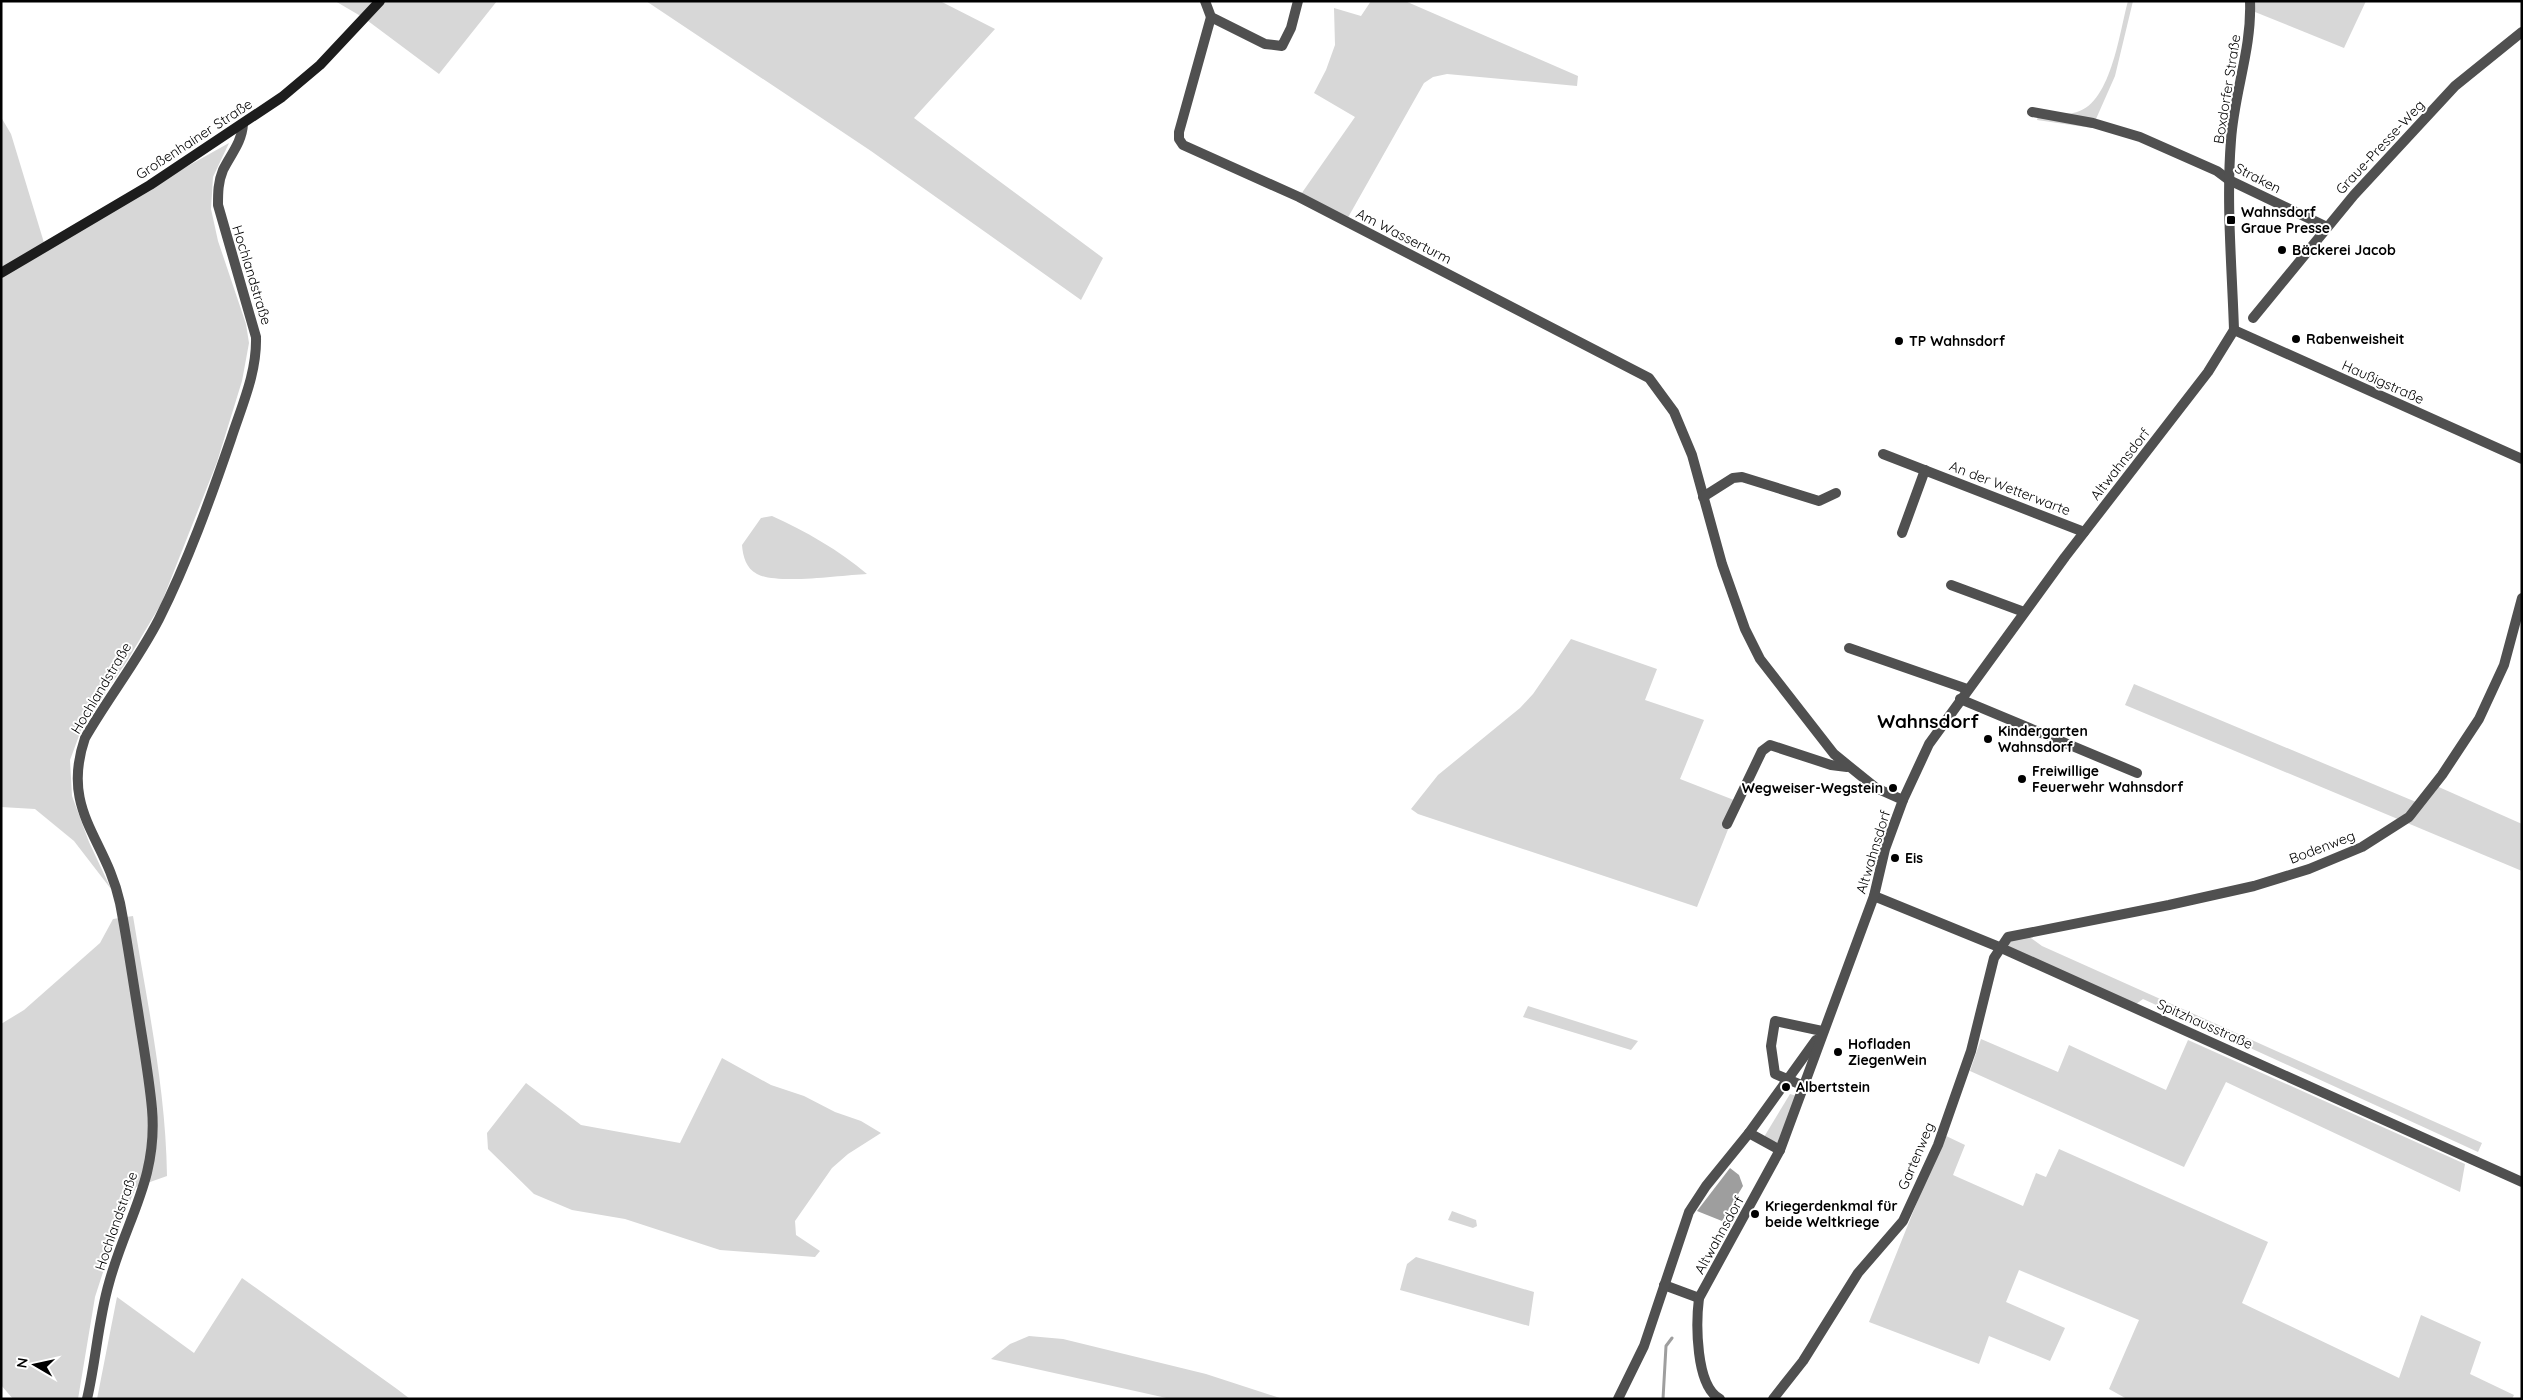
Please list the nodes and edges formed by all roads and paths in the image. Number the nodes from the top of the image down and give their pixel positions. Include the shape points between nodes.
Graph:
1 (380, 1) edge
2 (1205, 1) edge
3 (1298, 1) edge
4 (2250, 1) edge
5 (1211, 17) junction
6 (2522, 32) edge
7 (2032, 112) dead end
8 (243, 124) junction
9 (2230, 180) junction
10 (2327, 227) junction
11 (1, 273) edge
12 (2253, 318) dead end
13 (2234, 330) junction
14 (1883, 454) dead end
15 (2522, 459) edge
16 (1926, 470) junction
17 (1836, 494) dead end
18 (1703, 497) junction
19 (2084, 532) junction
20 (1902, 533) dead end
21 (1951, 585) dead end
22 (2522, 598) edge
23 (2024, 612) junction
24 (1849, 648) dead end
25 (1968, 689) junction
26 (1960, 699) junction
27 (1847, 767) junction
28 (2137, 772) dead end
29 (1903, 800) junction
30 (1727, 824) dead end
31 (1874, 896) junction
32 (1999, 947) junction
33 (1822, 1031) junction
34 (1788, 1079) junction
35 (1804, 1086) junction
36 (1749, 1133) junction
37 (1780, 1150) junction
38 (2522, 1182) edge
39 (1664, 1285) junction
40 (1700, 1298) junction
41 (87, 1399) edge
42 (1618, 1399) edge
43 (1720, 1399) edge
44 (1773, 1399) edge

1 - 8 street, Großenhainer Straße via 302,81
2 - 5 street
3 - 5 street via 1282,46 1265,44
4 - 9 street, Boxdorfer Straße via 2250,38 2231,138
5 - 18 street, Am Wasserturm via 1179,132 1183,145 1299,197 1649,378 1674,412 1692,456
6 - 10 street, Graue-Presse-Weg via 2456,86
7 - 9 street, Straken via 2093,123 2140,137 2217,171
8 - 11 street, Großenhainer Straße via 150,185
8 - 41 street, Hochlandstraße via 242,137 223,172 218,205 256,337 251,380 207,510 159,620 85,738 78,757 78,794 84,817 112,877 119,902 152,1109 152,1140 144,1190 108,1284
9 - 10 street, Straken
9 - 13 street, Boxdorfer Straße
10 - 12 street, Graue-Presse-Weg
13 - 15 street, Haußigstraße
13 - 19 street, Altwahnsdorf via 2208,372
14 - 16 street, An der Wetterwarte
16 - 19 street, An der Wetterwarte
16 - 20 street
17 - 18 street via 1820,505 1742,477 1732,478
18 - 27 street, Am Wasserturm via 1722,564 1745,629 1760,660 1794,706
19 - 23 street, Altwahnsdorf
21 - 23 street
22 - 32 street, Bodenweg via 2504,665 2479,719 2409,817 2362,847 2309,869 2254,886 2008,937
23 - 25 street, Altwahnsdorf
24 - 25 street
25 - 26 street, Altwahnsdorf
26 - 28 street
26 - 29 street, Altwahnsdorf via 1929,744
27 - 29 street via 1876,788
27 - 30 street via 1770,745 1762,751
29 - 31 street, Altwahnsdorf via 1885,849
31 - 32 street, Spitzhausstraße
31 - 33 street, Altwahnsdorf via 1836,1002
32 - 38 street, Spitzhausstraße
32 - 44 street, Gartenweg via 1971,1051 1938,1145 1904,1221 1858,1273 1803,1362
33 - 34 street, Altwahnsdorf
33 - 34 street via 1775,1021 1771,1046 1773,1067 1775,1074
33 - 35 street, Altwahnsdorf
34 - 35 street
34 - 36 street, Altwahnsdorf
35 - 37 street, Altwahnsdorf
36 - 37 street
36 - 39 street, Altwahnsdorf via 1689,1212
37 - 40 street, Altwahnsdorf
39 - 40 street
39 - 42 street, Altwahnsdorf via 1644,1346
40 - 43 street, Altwahnsdorf via 1697,1341 1708,1383

